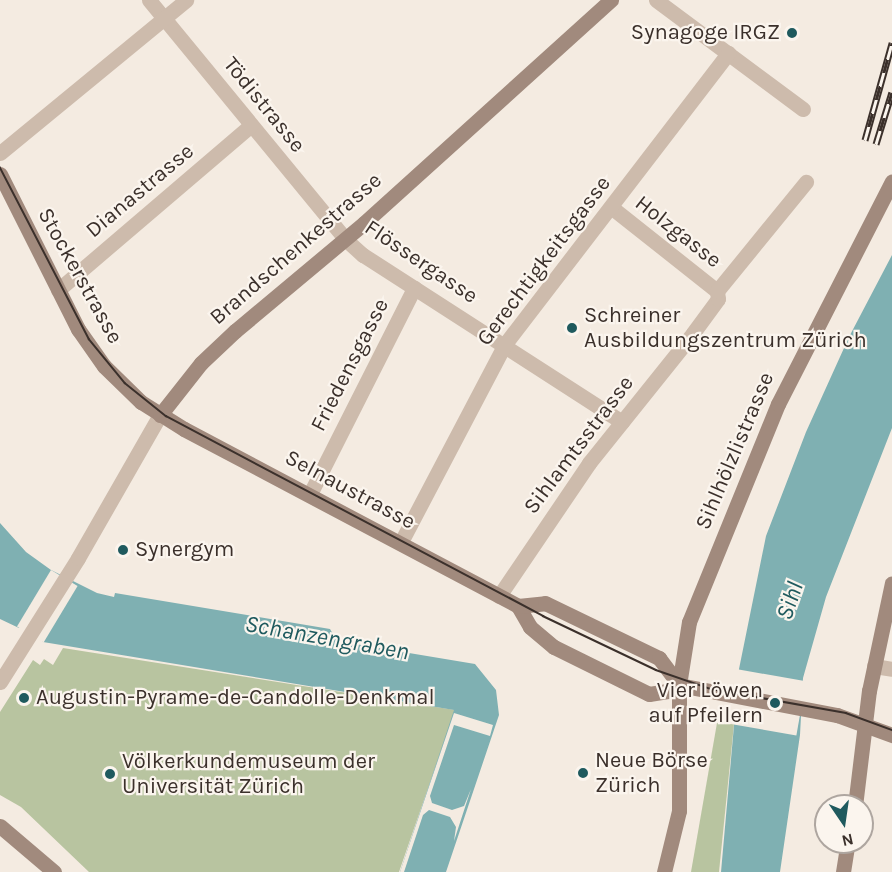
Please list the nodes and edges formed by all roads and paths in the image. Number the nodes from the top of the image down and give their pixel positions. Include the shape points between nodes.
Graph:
1 (149, 0) edge
2 (186, 0) edge
3 (611, 0) edge
4 (656, 0) edge
5 (164, 18) junction
6 (728, 52) junction
7 (803, 110) dead end
8 (251, 125) junction
9 (0, 153) edge
10 (0, 174) edge
11 (892, 181) edge
12 (806, 182) dead end
13 (611, 207) junction
14 (345, 239) junction
15 (414, 288) junction
16 (58, 290) junction
17 (717, 291) junction
18 (505, 344) junction
19 (160, 415) junction
20 (622, 422) junction
21 (310, 494) junction
22 (401, 542) junction
23 (892, 583) edge
24 (500, 596) junction
25 (518, 606) junction
26 (874, 666) junction
27 (892, 669) edge
28 (0, 682) edge
29 (679, 685) junction
30 (864, 723) junction
31 (892, 735) edge
32 (856, 794) edge
33 (0, 826) edge
34 (846, 854) edge
35 (54, 872) edge
36 (664, 872) edge
37 (843, 872) edge

1 - 5 street, Tödistrasse
2 - 5 street
3 - 14 street, Brandschenkestrasse
4 - 6 street
5 - 8 street, Tödistrasse
5 - 9 street
6 - 7 street
6 - 13 street, Gerechtigkeitsgasse
8 - 14 street, Tödistrasse
8 - 16 street, Dianastrasse
10 - 16 street, Stockerstrasse
11 - 29 street, Sihlhölzlistrasse via 805,348 754,459 689,622
12 - 17 street, Sihlamtsstrasse
13 - 17 street, Holzgasse
13 - 18 street, Gerechtigkeitsgasse
14 - 15 street, Flössergasse
14 - 19 street, Brandschenkestrasse via 201,363
15 - 18 street, Flössergasse
15 - 21 street, Friedensgasse
16 - 19 street, Stockerstrasse via 98,358 130,392
17 - 20 street, Sihlamtsstrasse via 718,299
18 - 20 street, Flössergasse
18 - 22 street, Gerechtigkeitsgasse
19 - 21 street, Selnaustrasse
19 - 28 street, Brandschenkestrasse
20 - 24 street, Sihlamtsstrasse via 572,487
21 - 22 street, Selnaustrasse
22 - 24 street, Selnaustrasse
23 - 26 street
24 - 25 street, Selnaustrasse
25 - 29 street via 545,603 659,658
25 - 29 street, Selnaustrasse via 530,627 554,647 630,686 649,694 668,692
26 - 27 street
26 - 30 street
29 - 30 street
29 - 36 street via 681,790
30 - 31 street
30 - 32 street
33 - 35 street
34 - 37 street

